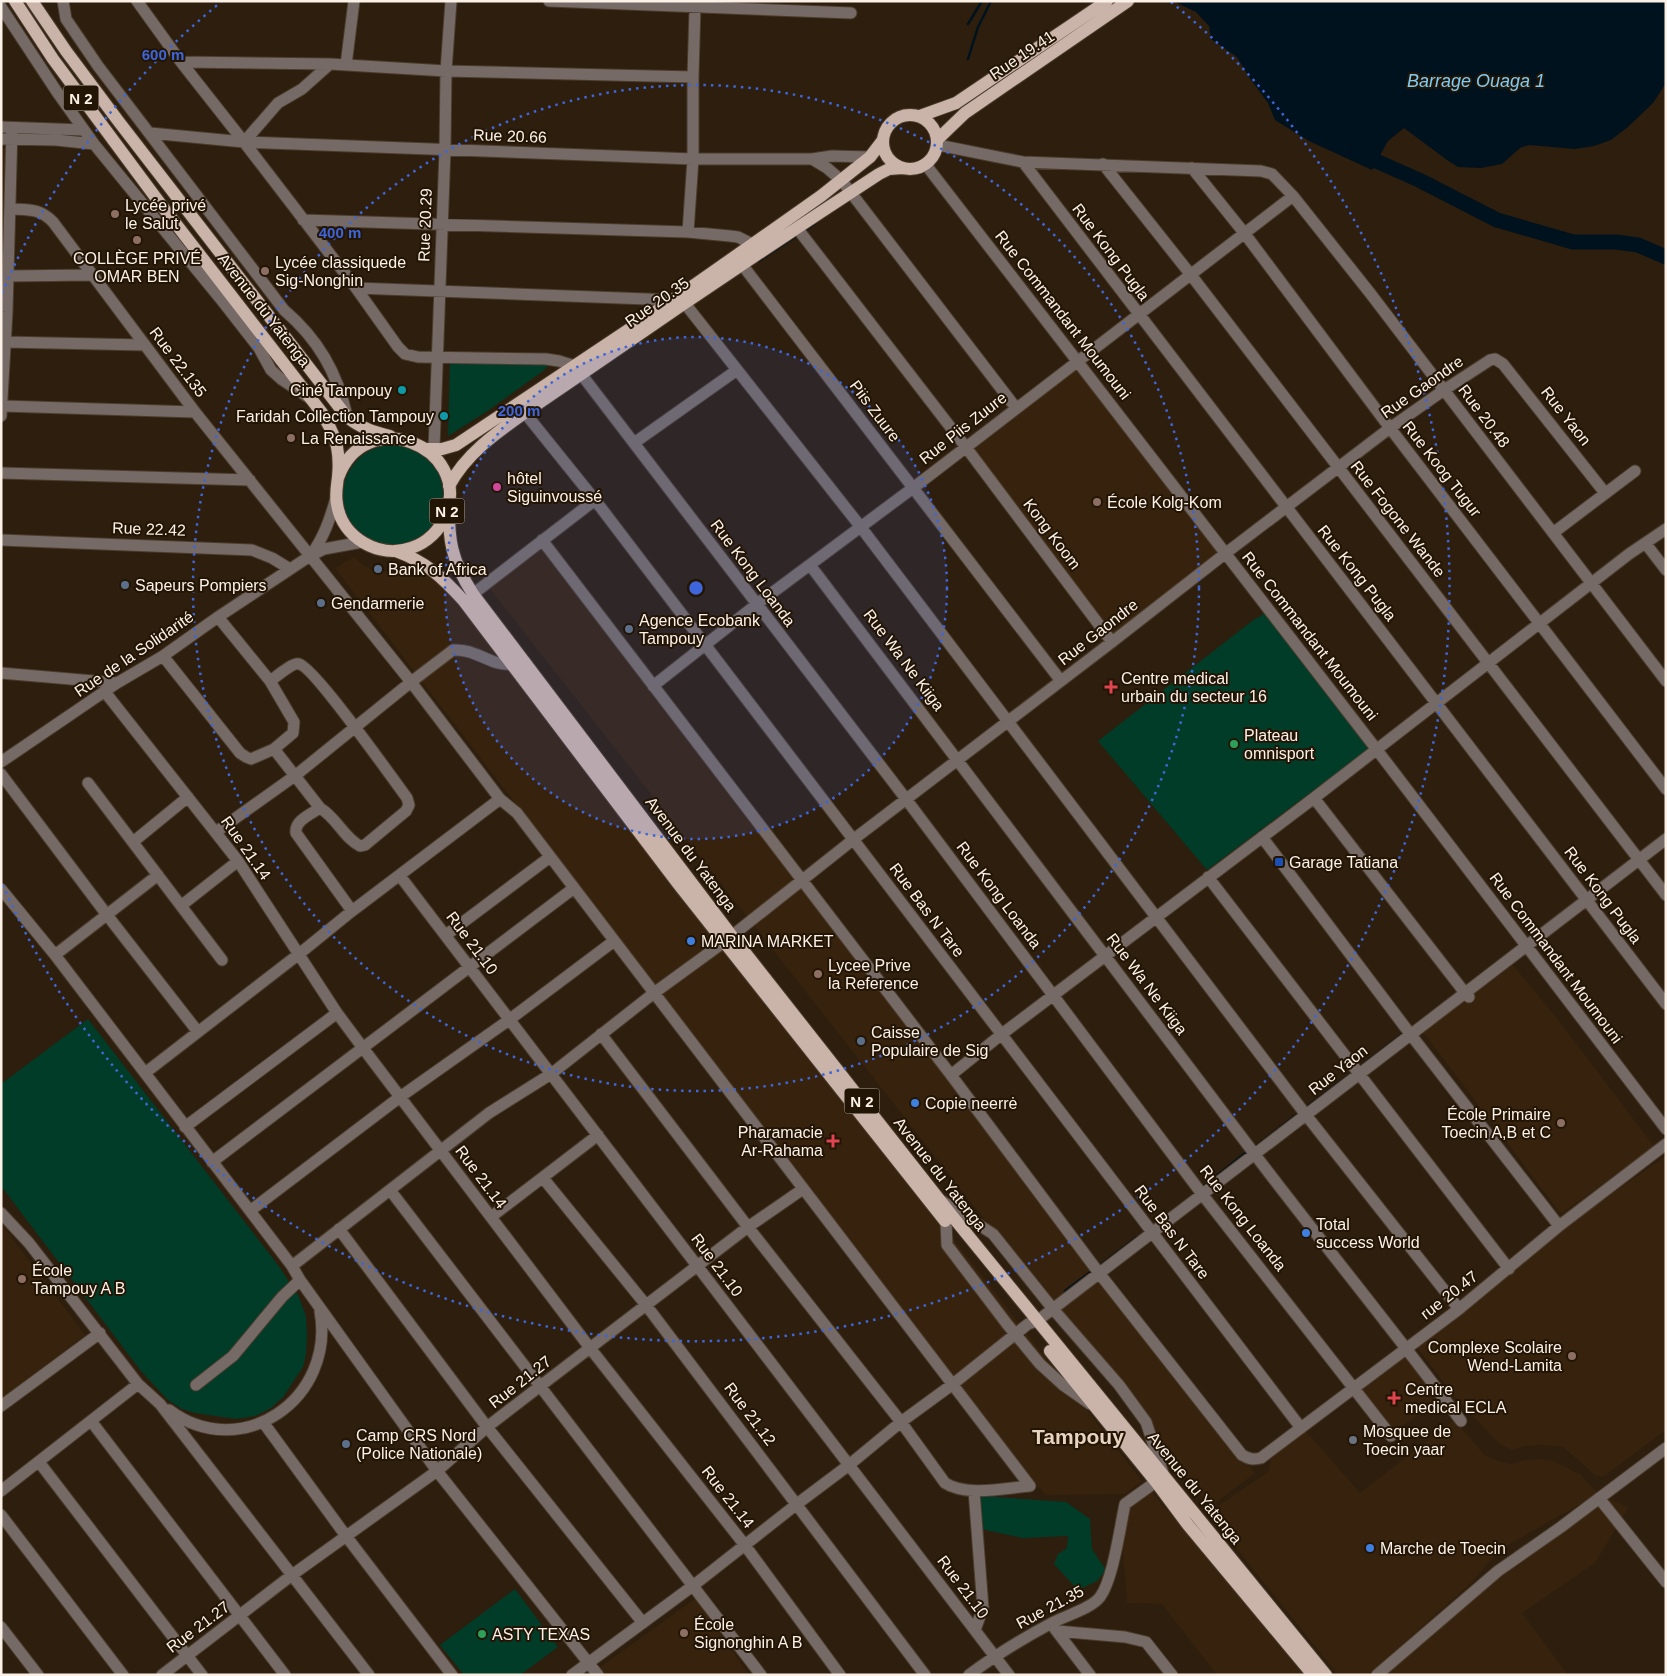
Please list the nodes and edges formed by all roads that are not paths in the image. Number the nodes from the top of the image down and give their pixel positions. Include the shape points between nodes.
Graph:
1 (15, 1) edge
2 (32, 1) edge
3 (63, 1) edge
4 (137, 1) edge
5 (354, 1) edge
6 (450, 1) edge
7 (548, 1) edge
8 (1107, 1) edge
9 (1128, 1) edge
10 (612, 2) edge
11 (1, 7) edge
12 (695, 7) junction
13 (851, 13) dead end
14 (181, 62) junction
15 (330, 64) junction
16 (346, 65) junction
17 (446, 71) junction
18 (693, 77) junction
19 (920, 116) junction
20 (7, 128) edge
21 (84, 130) junction
22 (150, 133) junction
23 (6, 140) edge
24 (883, 140) junction
25 (244, 142) junction
26 (938, 142) junction
27 (94, 144) junction
28 (445, 150) junction
29 (870, 157) junction
30 (693, 159) junction
31 (812, 159) junction
32 (1023, 162) junction
33 (926, 164) junction
34 (1103, 164) junction
35 (902, 168) junction
36 (1192, 168) junction
37 (842, 181) junction
38 (851, 192) junction
39 (1293, 196) junction
40 (10, 209) junction
41 (303, 220) junction
42 (442, 223) junction
43 (797, 228) junction
44 (688, 232) junction
45 (1245, 234) junction
46 (752, 244) junction
47 (739, 260) junction
48 (93, 274) junction
49 (1191, 275) junction
50 (8, 276) junction
51 (356, 288) junction
52 (439, 291) junction
53 (679, 301) junction
54 (1139, 315) junction
55 (310, 335) junction
56 (5, 342) junction
57 (144, 345) junction
58 (298, 352) junction
59 (437, 357) junction
60 (1078, 361) junction
61 (1499, 361) joint
62 (578, 370) junction
63 (738, 370) junction
64 (1444, 390) junction
65 (315, 401) junction
66 (1016, 408) junction
67 (2, 411) edge
68 (195, 412) junction
69 (525, 413) junction
70 (347, 417) junction
71 (1390, 428) junction
72 (397, 438) junction
73 (634, 443) junction
74 (965, 446) junction
75 (430, 449) junction
76 (1338, 468) junction
77 (1635, 470) dead end
78 (1, 473) edge
79 (338, 478) junction
80 (250, 480) junction
81 (449, 486) junction
82 (913, 488) junction
83 (1605, 493) junction
84 (336, 498) junction
85 (449, 500) junction
86 (595, 500) junction
87 (1286, 508) junction
88 (860, 526) junction
89 (1666, 529) edge
90 (1553, 533) junction
91 (1, 540) edge
92 (542, 540) junction
93 (362, 542) junction
94 (1646, 544) junction
95 (396, 551) junction
96 (1226, 553) junction
97 (310, 556) junction
98 (810, 565) junction
99 (290, 569) junction
100 (1666, 570) edge
101 (1592, 584) junction
102 (473, 594) junction
103 (757, 604) junction
104 (218, 617) junction
105 (1540, 624) junction
106 (1112, 642) junction
107 (704, 646) junction
108 (163, 656) junction
109 (1488, 663) junction
110 (512, 665) junction
111 (1, 673) edge
112 (270, 681) junction
113 (1060, 681) junction
114 (1666, 681) edge
115 (117, 682) junction
116 (411, 682) junction
117 (653, 686) junction
118 (105, 692) junction
119 (545, 698) junction
120 (1436, 703) junction
121 (1009, 721) junction
122 (354, 728) junction
123 (274, 750) junction
124 (1376, 750) junction
125 (958, 759) junction
126 (1, 762) edge
127 (1, 774) edge
128 (296, 776) junction
129 (88, 783) dead end
130 (1666, 789) edge
131 (188, 797) junction
132 (1314, 798) junction
133 (500, 799) junction
134 (906, 799) junction
135 (320, 808) junction
136 (216, 832) junction
137 (1262, 837) junction
138 (854, 839) junction
139 (1666, 839) edge
140 (133, 842) junction
141 (550, 857) junction
142 (1639, 859) junction
143 (238, 860) junction
144 (158, 875) junction
145 (400, 876) junction
146 (1208, 877) junction
147 (802, 881) junction
148 (574, 888) junction
149 (1, 889) edge
150 (1666, 895) edge
151 (1587, 900) junction
152 (182, 905) junction
153 (352, 911) junction
154 (107, 915) junction
155 (1157, 916) junction
156 (446, 935) junction
157 (728, 939) junction
158 (614, 941) junction
159 (1526, 946) junction
160 (299, 954) junction
161 (55, 955) junction
162 (1105, 956) junction
163 (222, 960) dead end
164 (469, 967) junction
165 (654, 993) junction
166 (1054, 994) junction
167 (1467, 995) junction
168 (1666, 1004) edge
169 (337, 1013) junction
170 (509, 1020) junction
171 (198, 1032) junction
172 (601, 1034) junction
173 (1002, 1034) junction
174 (1411, 1034) junction
175 (362, 1048) junction
176 (145, 1073) junction
177 (551, 1074) junction
178 (1359, 1074) junction
179 (951, 1075) junction
180 (400, 1096) junction
181 (1306, 1114) junction
182 (185, 1127) junction
183 (1666, 1129) edge
184 (598, 1135) junction
185 (1666, 1144) edge
186 (441, 1151) junction
187 (1254, 1154) junction
188 (212, 1162) junction
189 (543, 1178) junction
190 (804, 1189) junction
191 (390, 1190) junction
192 (1202, 1194) junction
193 (939, 1200) junction
194 (250, 1211) junction
195 (1, 1213) edge
196 (491, 1217) junction
197 (946, 1222) junction
198 (1559, 1226) junction
199 (748, 1227) junction
200 (339, 1230) junction
201 (1151, 1233) junction
202 (292, 1266) junction
203 (697, 1266) junction
204 (1509, 1269) junction
205 (1099, 1273) junction
206 (300, 1280) junction
207 (646, 1305) junction
208 (319, 1307) junction
209 (1053, 1309) junction
210 (1459, 1309) junction
211 (1032, 1322) junction
212 (100, 1333) junction
213 (1015, 1334) junction
214 (590, 1348) junction
215 (1407, 1348) junction
216 (138, 1384) junction
217 (953, 1384) junction
218 (196, 1385) dead end
219 (539, 1387) junction
220 (1354, 1387) junction
221 (160, 1404) junction
222 (1, 1406) edge
223 (1096, 1408) junction
224 (91, 1421) junction
225 (1461, 1421) dead end
226 (263, 1422) junction
227 (901, 1422) junction
228 (487, 1427) junction
229 (1301, 1428) junction
230 (1391, 1436) dead end
231 (1666, 1448) edge
232 (39, 1462) junction
233 (849, 1465) junction
234 (437, 1470) junction
235 (1160, 1479) junction
236 (1, 1490) edge
237 (974, 1491) junction
238 (1599, 1498) junction
239 (797, 1504) junction
240 (1, 1516) edge
241 (346, 1536) junction
242 (744, 1544) junction
243 (292, 1575) junction
244 (1666, 1582) edge
245 (694, 1586) junction
246 (240, 1615) junction
247 (643, 1623) junction
248 (1, 1627) edge
249 (1054, 1627) junction
250 (975, 1630) junction
251 (187, 1655) junction
252 (994, 1656) junction
253 (588, 1662) junction
254 (38, 1675) edge
255 (123, 1675) edge
256 (162, 1675) edge
257 (202, 1675) edge
258 (285, 1675) edge
259 (369, 1675) edge
260 (452, 1675) edge
261 (572, 1675) edge
262 (598, 1675) edge
263 (761, 1675) edge
264 (840, 1675) edge
265 (925, 1675) edge
266 (969, 1675) edge
267 (1009, 1675) edge
268 (1090, 1675) edge
269 (1172, 1675) edge
270 (1313, 1675) edge
271 (1326, 1675) edge
272 (1377, 1675) edge

1 - 65 main road, Avenue du Yatenga / N 2 via 53,59 162,206
2 - 58 main road, Avenue du Yatenga / N 2 via 113,114
3 - 22 street via 66,19
4 - 14 street
5 - 16 street
6 - 17 street, Rue 20.29
7 - 10 street
8 - 19 main road, Rue 19.41 via 956,103
9 - 26 main road, Rue 19.41 via 965,113
10 - 12 street
11 - 21 street
12 - 13 street
12 - 18 street
14 - 15 street
14 - 25 street
15 - 16 street
15 - 25 street via 302,89 278,103
16 - 17 street
17 - 18 street
17 - 28 street, Rue 20.29
18 - 30 street
19 - 24 main road via 896,119 889,124
19 - 26 main road via 932,125
20 - 21 street
20 - 23 street
21 - 27 street
22 - 25 street, Rue 20.66
22 - 55 street via 284,310
23 - 27 street
23 - 40 street
24 - 29 main road, Rue 20.35
24 - 35 main road via 887,156
25 - 28 street, Rue 20.66
25 - 41 street
26 - 32 street
26 - 33 main road via 934,156
27 - 65 street via 223,302 259,348 271,370
28 - 30 street, Rue 20.66
28 - 42 street, Rue 20.29
29 - 31 street, Rue 20.66
29 - 37 main road, Rue 20.35
30 - 31 street, Rue 20.66
30 - 44 street
31 - 37 street
32 - 34 street
32 - 54 street, Rue Kong Pugla
33 - 35 main road via 914,169
33 - 60 street, Rue Commandant Moumouni
34 - 36 street
34 - 49 street, Rue Fogone Wande
35 - 38 main road, Rue 20.35 via 879,174
36 - 39 street, Rue 20.48 via 1272,174
36 - 45 street, Rue Koog Tugur
37 - 38 street
37 - 46 main road, Rue 20.35
38 - 43 main road, Rue 20.35
38 - 66 street
39 - 45 street, Rue Piis Zuure
39 - 64 street, Rue 20.48
40 - 48 street, Rue 22.135 via 37,210 45,214
40 - 50 street
41 - 42 street
41 - 51 street
42 - 44 street
42 - 52 street, Rue 20.29
43 - 47 main road, Rue 20.35
43 - 74 street, Kong Koom
44 - 46 street via 738,237
45 - 49 street, Rue Piis Zuure
45 - 71 street, Rue Koog Tugur
46 - 47 main road, Rue 20.35
47 - 53 main road, Rue 20.35
47 - 82 street, Piis Zuure
48 - 50 street
48 - 57 street, Rue 22.135
49 - 54 street, Rue Piis Zuure
49 - 76 street, Rue Fogone Wande
50 - 56 street
51 - 52 street
51 - 59 street via 405,354
52 - 53 street
52 - 59 street, Rue 20.29
53 - 62 main road, Rue 20.35
53 - 63 street
54 - 60 street, Rue Piis Zuure
54 - 87 street, Rue Kong Pugla
55 - 58 street via 307,346
55 - 70 street via 323,353 341,391
56 - 57 street
56 - 67 street
57 - 68 street, Rue 22.135
58 - 70 main road, Avenue du Yatenga / N 2
59 - 62 street via 546,359
59 - 75 street, Rue 20.29
60 - 66 street, Rue Piis Zuure
60 - 96 street, Rue Commandant Moumouni
61 - 64 street, Rue Gaondre via 1490,360
61 - 83 street, Rue Yaon
62 - 69 main road, Rue 20.35
62 - 73 street, Rue Kong Loanda
62 - 75 main road, Rue 20.35 via 456,445
63 - 73 street
63 - 88 street
64 - 71 street, Rue Gaondre
64 - 90 street, Rue 20.48
65 - 79 main road, Avenue du Yatenga / N 2 via 337,444
66 - 74 street, Rue Piis Zuure
67 - 68 street
68 - 80 street, Rue 22.135
69 - 81 main road, Rue 20.35 via 473,453
69 - 86 street, Rue Bas N Tare
70 - 72 main road, Avenue du Yatenga / N 2 via 367,431
71 - 76 street, Rue Gaondre
71 - 105 street, Rue Koog Tugur
72 - 75 main road, N 2
72 - 79 main road, N 2 via 378,440 360,448 347,461
73 - 103 street, Rue Kong Loanda
74 - 82 street, Rue Piis Zuure
74 - 106 street, Kong Koom
75 - 81 main road, N 2
76 - 87 street, Rue Gaondre
76 - 109 street, Rue Fogone Wande
77 - 83 street
78 - 80 street
79 - 84 main road, N 2
80 - 97 street, Rue 22.135
81 - 85 main road, N 2
82 - 88 street, Rue Piis Zuure
82 - 113 street, Piis Zuure
83 - 90 street
84 - 93 main road, N 2 via 342,521
84 - 97 street, Rue de la Solidarité via 329,523
85 - 95 main road, N 2 via 446,514 435,533 417,546
85 - 102 main road, Avenue du Yatenga / N 2 via 451,545 463,578
86 - 92 street
86 - 107 street, Rue Bas N Tare
87 - 96 street, Rue Gaondre
87 - 120 street, Rue Kong Pugla
88 - 98 street, Rue Piis Zuure
88 - 121 street
89 - 94 street
90 - 101 street, Rue 20.48
91 - 99 street, Rue 22.42 via 252,550
92 - 102 street
92 - 117 street
93 - 95 main road, N 2
93 - 97 street, Rue de la Solidarité via 324,549
94 - 100 street
94 - 101 street
95 - 110 main road, Avenue du Yatenga / N 2 via 425,564 446,581
96 - 106 street, Rue Gaondre
96 - 124 street, Rue Commandant Moumouni
97 - 99 street, Rue de la Solidarité
97 - 116 street, Rue 22.135
98 - 103 street, Rue Piis Zuure
98 - 125 street, Rue Wa Ne Kiiga
99 - 104 street, Rue de la Solidarité
101 - 105 street
101 - 114 street, Rue 20.48
102 - 119 main road, Avenue du Yatenga / N 2
103 - 107 street, Rue Piis Zuure
103 - 134 street, Rue Kong Loanda
104 - 108 street, Rue de la Solidarité
104 - 112 street
105 - 109 street
105 - 130 street, Rue Koog Tugur
106 - 113 street, Rue Gaondre
107 - 117 street, Rue Piis Zuure
107 - 138 street, Rue Bas N Tare
108 - 115 street, Rue de la Solidarité
108 - 123 street via 240,753 251,759
109 - 120 street
109 - 142 street, Rue Fogone Wande
110 - 116 street via 494,662 472,652 453,650
110 - 119 main road, Avenue du Yatenga / N 2
111 - 115 street
112 - 122 street via 295,664 307,667
112 - 123 street via 294,722 293,732
113 - 121 street, Rue Gaondre
115 - 118 street, Rue de la Solidarité
116 - 122 street
116 - 133 street, Rue 22.135
117 - 147 street
118 - 126 street, Rue de la Solidarité
118 - 131 street, Rue 21.14
119 - 157 main road, Avenue du Yatenga / N 2 via 679,885
120 - 124 street
120 - 151 street, Rue Kong Pugla
121 - 125 street, Rue Gaondre
121 - 155 street
122 - 128 street
122 - 135 street via 409,805 406,811 360,846 352,842 330,814
123 - 128 street
124 - 132 street
124 - 159 street, Rue Commandant Moumouni
125 - 134 street, Rue Gaondre
125 - 162 street, Rue Wa Ne Kiiga
127 - 154 street
128 - 135 street
128 - 136 street
129 - 140 street
131 - 136 street, Rue 21.14
131 - 140 street
132 - 137 street
132 - 167 street
133 - 141 street, Rue 22.135 via 517,813
133 - 145 street
134 - 138 street, Rue Gaondre
134 - 166 street, Rue Kong Loanda
135 - 153 street via 297,824 296,833
136 - 143 street, Rue 21.14
137 - 146 street
137 - 174 street
138 - 147 street, Rue Gaondre
138 - 173 street, Rue Bas N Tare
139 - 142 street, Rue Yaon
140 - 144 street
141 - 148 street, Rue 22.135
141 - 156 street
142 - 150 street, Rue Fogone Wande
142 - 151 street, Rue Yaon
143 - 152 street
143 - 160 street, Rue 21.14
144 - 152 street
144 - 154 street
145 - 153 street
145 - 156 street, Rue 21.10
146 - 155 street
146 - 178 street
147 - 157 street, Rue Gaondre
147 - 179 street
148 - 158 street, Rue 22.135
148 - 164 street
149 - 161 street
151 - 159 street, Rue Yaon
151 - 168 street, Rue Kong Pugla
152 - 163 street
153 - 160 street
154 - 161 street
154 - 171 street
155 - 162 street
155 - 181 street
156 - 164 street, Rue 21.10
157 - 165 street, Rue Gaondre
157 - 193 main road, Avenue du Yatenga / N 2
157 - 197 main road, Avenue du Yatenga / N 2
158 - 165 street, Rue 22.135
158 - 170 street
159 - 167 street, Rue Yaon
159 - 183 street, Rue Commandant Moumouni
160 - 169 street, Rue 21.14
160 - 171 street
161 - 176 street
162 - 166 street
162 - 187 street, Rue Wa Ne Kiiga
164 - 170 street, Rue 21.10
164 - 175 street
165 - 172 street, Rue Gaondre
165 - 190 street, Rue 22.135
166 - 173 street
166 - 192 street, Rue Kong Loanda
167 - 174 street, Rue Yaon
169 - 175 street, Rue 21.14
169 - 182 street
170 - 177 street, Rue 21.10
170 - 180 street
171 - 176 street
172 - 177 street, Rue Gaondre
172 - 199 street
173 - 179 street
173 - 201 street, Rue Bas N Tare
174 - 178 street, Rue Yaon
174 - 198 street
175 - 180 street, Rue 21.14
175 - 188 street
176 - 182 street
177 - 184 street, Rue 21.10
177 - 186 street, Rue Gaondre via 489,1114
178 - 181 street, Rue Yaon
178 - 204 street
179 - 205 street
180 - 186 street, Rue 21.14
180 - 194 street
181 - 187 street, Rue Yaon
181 - 210 street
182 - 188 street
184 - 189 street
184 - 203 street, Rue 21.10
185 - 198 street, rue 20.47
186 - 191 street, Rue Gaondre
186 - 196 street, Rue 21.14
187 - 192 street, Rue Yaon
187 - 215 street, Rue Wa Ne Kiiga
188 - 194 street
189 - 196 street
189 - 207 street, Rue 21.12
190 - 199 street, Rue 21.27
190 - 217 street, Rue 22.135
191 - 200 street, Rue Gaondre
191 - 219 street
192 - 201 street, Rue Yaon
192 - 220 street, Rue Kong Loanda
193 - 209 street via 993,1234
193 - 211 main road, Avenue du Yatenga / N 2
194 - 202 street
195 - 212 street
196 - 214 street, Rue 21.14
197 - 211 main road, Avenue du Yatenga / N 2
197 - 213 street via 948,1245
198 - 204 street, rue 20.47
199 - 203 street, Rue 21.27
199 - 227 street
200 - 202 street, Rue Gaondre
200 - 228 street
201 - 205 street, Rue Yaon
201 - 229 street, Rue Bas N Tare
202 - 206 street
203 - 207 street, Rue 21.27
203 - 233 street, Rue 21.10
204 - 210 street, rue 20.47
205 - 209 street, Rue Yaon
205 - 229 street, rue 20.47 via 1242,1455 1254,1460 1261,1458
206 - 208 street
206 - 218 street via 232,1356
207 - 214 street, Rue 21.27
207 - 239 street, Rue 21.12
208 - 226 street via 322,1338 312,1375 289,1405
208 - 234 street
209 - 211 street, Rue Yaon
209 - 235 street via 1119,1385 1146,1422
210 - 215 street, rue 20.47
211 - 213 street, Rue Yaon
211 - 223 main road, Avenue du Yatenga / N 2
211 - 235 main road, Avenue du Yatenga / N 2
212 - 216 street
212 - 222 street
213 - 217 street, Rue Yaon
213 - 223 street via 1063,1386
214 - 219 street, Rue 21.27
214 - 242 street, Rue 21.14
215 - 220 street, rue 20.47
215 - 225 street, Rue Wa Ne Kiiga
216 - 221 street
216 - 224 street
217 - 227 street, Rue Yaon
217 - 237 street, Rue 22.135 via 1030,1486
219 - 228 street, Rue 21.27
219 - 245 street
220 - 229 street, rue 20.47
220 - 230 street, Rue Kong Loanda
221 - 226 street via 175,1415 209,1428 246,1427
221 - 243 street
223 - 235 main road, Avenue du Yatenga / N 2
224 - 232 street
224 - 246 street
226 - 241 street
227 - 233 street, Rue Yaon
227 - 237 street via 945,1483 950,1487
228 - 234 street, Rue 21.27
228 - 247 street
231 - 238 street
232 - 236 street
232 - 251 street
233 - 239 street, Rue Yaon
233 - 250 street, Rue 21.10
234 - 241 street, Rue 21.27
234 - 253 street
235 - 249 street, Rue 21.35 via 1125,1504 1108,1580 1100,1597
235 - 270 main road, Avenue du Yatenga / N 2 via 1188,1525
235 - 271 main road, Avenue du Yatenga / N 2
237 - 250 street via 982,1608
238 - 244 street
238 - 272 street via 1483,1583
239 - 242 street, Rue Yaon
239 - 265 street, Rue 21.12
240 - 255 street
241 - 243 street, Rue 21.27
241 - 260 street
242 - 245 street, Rue Yaon
242 - 264 street, Rue 21.14
243 - 246 street, Rue 21.27
243 - 259 street
245 - 247 street, Rue Yaon
245 - 263 street
246 - 251 street, Rue 21.27
246 - 258 street
247 - 253 street, Rue Yaon
248 - 254 street
249 - 252 street, Rue 21.35
249 - 268 street
249 - 269 street via 1146,1642
250 - 252 street, Rue 21.10
251 - 256 street, Rue 21.27
251 - 257 street
252 - 266 street, Rue 21.35
252 - 267 street, Rue 21.10
253 - 261 street, Rue Yaon
253 - 262 street

